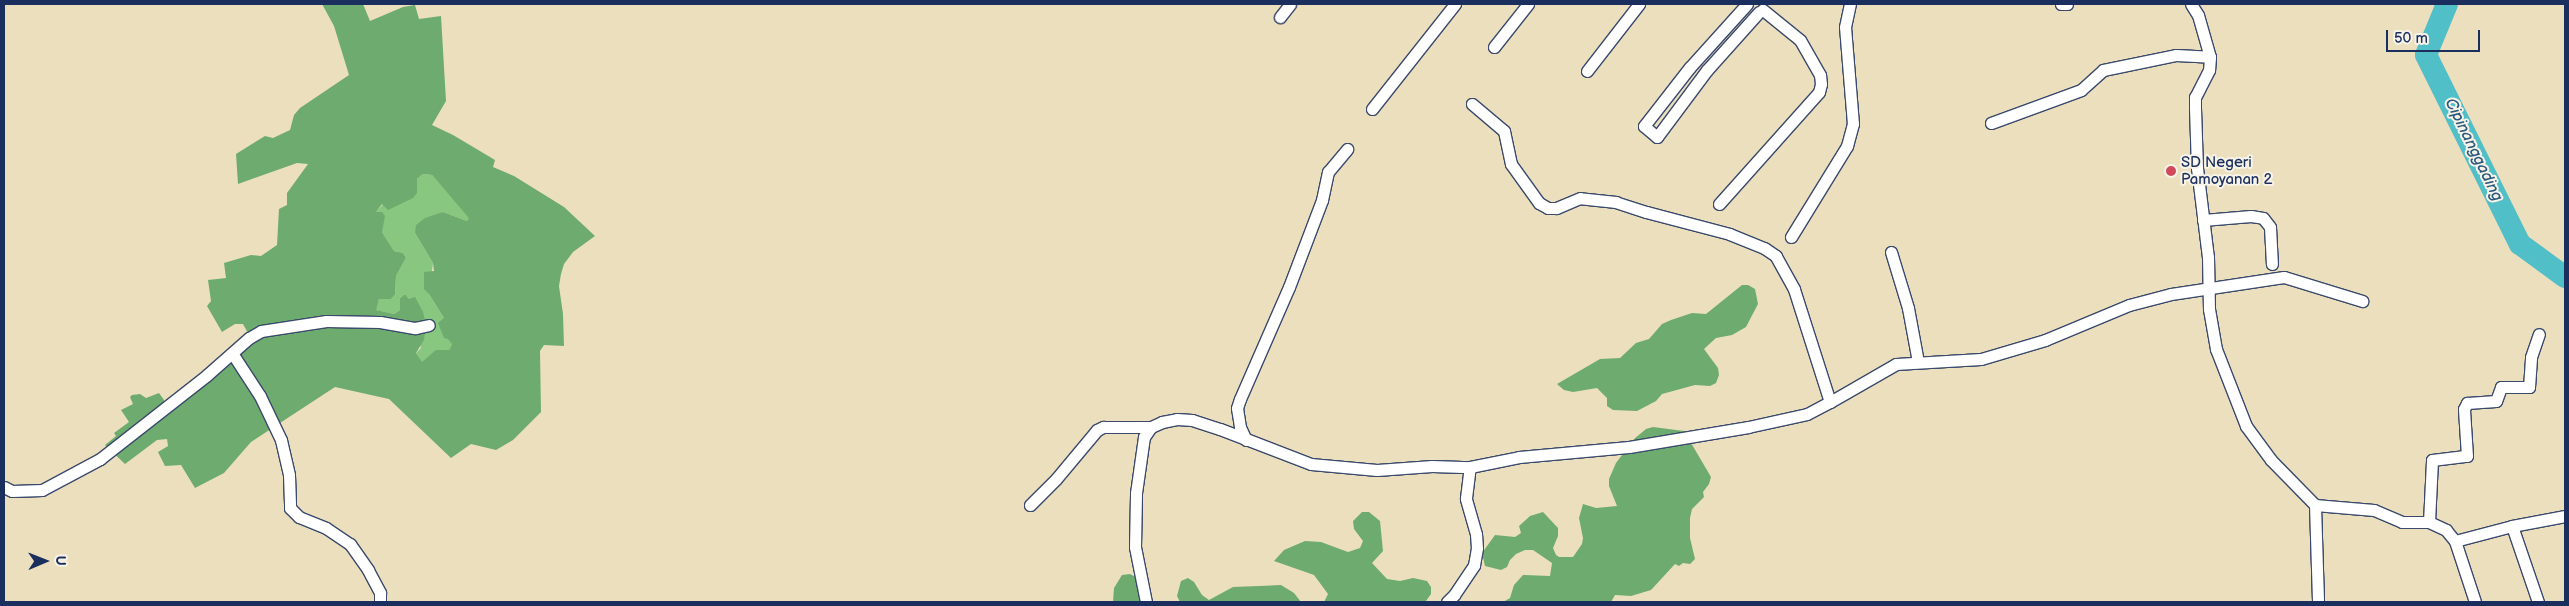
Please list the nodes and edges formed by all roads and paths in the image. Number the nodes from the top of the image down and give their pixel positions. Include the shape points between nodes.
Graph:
1 (1290, 4) edge
2 (1455, 4) edge
3 (1528, 4) edge
4 (1639, 4) edge
5 (1748, 4) edge
6 (1850, 4) edge
7 (2061, 4) edge
8 (2068, 4) edge
9 (2191, 4) edge
10 (1763, 8) edge
11 (1280, 17) dead end
12 (1710, 46) junction
13 (1494, 48) dead end
14 (1720, 56) junction
15 (2210, 57) junction
16 (1587, 72) dead end
17 (1682, 78) junction
18 (1694, 86) junction
19 (1472, 104) dead end
20 (1372, 109) dead end
21 (1991, 123) dead end
22 (1347, 149) dead end
23 (1719, 204) dead end
24 (2203, 220) junction
25 (1791, 237) dead end
26 (1891, 252) dead end
27 (2272, 264) dead end
28 (2208, 287) junction
29 (2362, 301) dead end
30 (430, 325) dead end
31 (2539, 334) dead end
32 (232, 353) junction
33 (1918, 362) junction
34 (1830, 402) junction
35 (1151, 427) junction
36 (1246, 440) junction
37 (1470, 467) junction
38 (4, 487) edge
39 (1030, 505) dead end
40 (2314, 505) junction
41 (2565, 516) edge
42 (2429, 522) junction
43 (2512, 526) junction
44 (2451, 535) junction
45 (380, 602) edge
46 (1146, 602) edge
47 (1446, 602) edge
48 (2318, 602) edge
49 (2475, 602) edge
50 (2538, 602) edge

1 - 11 street
2 - 20 street
3 - 13 street
4 - 16 street
5 - 10 street via 1750,8
5 - 12 street
6 - 25 street via 1845,27 1853,124 1847,146
7 - 8 street
9 - 15 street via 2198,15
10 - 14 street
10 - 23 street via 1800,40 1820,75 1821,84 1819,92
12 - 14 street
12 - 17 street
14 - 18 street
15 - 21 street via 2176,55 2103,70 2080,90
15 - 24 street via 2209,70 2195,96 2197,168
17 - 18 street
17 - 18 street via 1644,126 1657,137
19 - 34 street via 1504,131 1512,164 1539,203 1548,208 1580,198 1616,202 1730,234 1776,256 1794,289
22 - 36 street via 1328,172 1322,200 1289,287 1240,399 1237,408
24 - 27 street via 2263,218 2270,227
24 - 28 street
26 - 33 street via 1908,308
28 - 29 street via 2284,277
28 - 33 street via 2149,299 2045,340 1981,359
28 - 40 street via 2216,349 2246,426 2270,460
30 - 32 street via 415,328 374,322 326,321 261,331
31 - 42 street via 2531,357 2529,387 2501,387 2496,402 2465,405 2467,456 2432,460
32 - 38 street via 100,459 42,490 12,491
32 - 45 street via 260,396 281,440 289,475 290,508 299,517 326,528 350,544 380,593
33 - 34 street via 1896,364
34 - 37 street via 1807,414 1748,427 1629,447 1519,457
35 - 36 street via 1177,419 1192,420
35 - 39 street via 1103,427 1097,430
35 - 46 street via 1144,437 1136,493 1134,548
36 - 37 street via 1311,464 1377,470
37 - 47 street via 1466,498 1476,534 1474,565
40 - 42 street via 2374,510 2402,522
40 - 48 street
41 - 43 street
42 - 44 street
43 - 44 street
43 - 50 street
44 - 49 street

